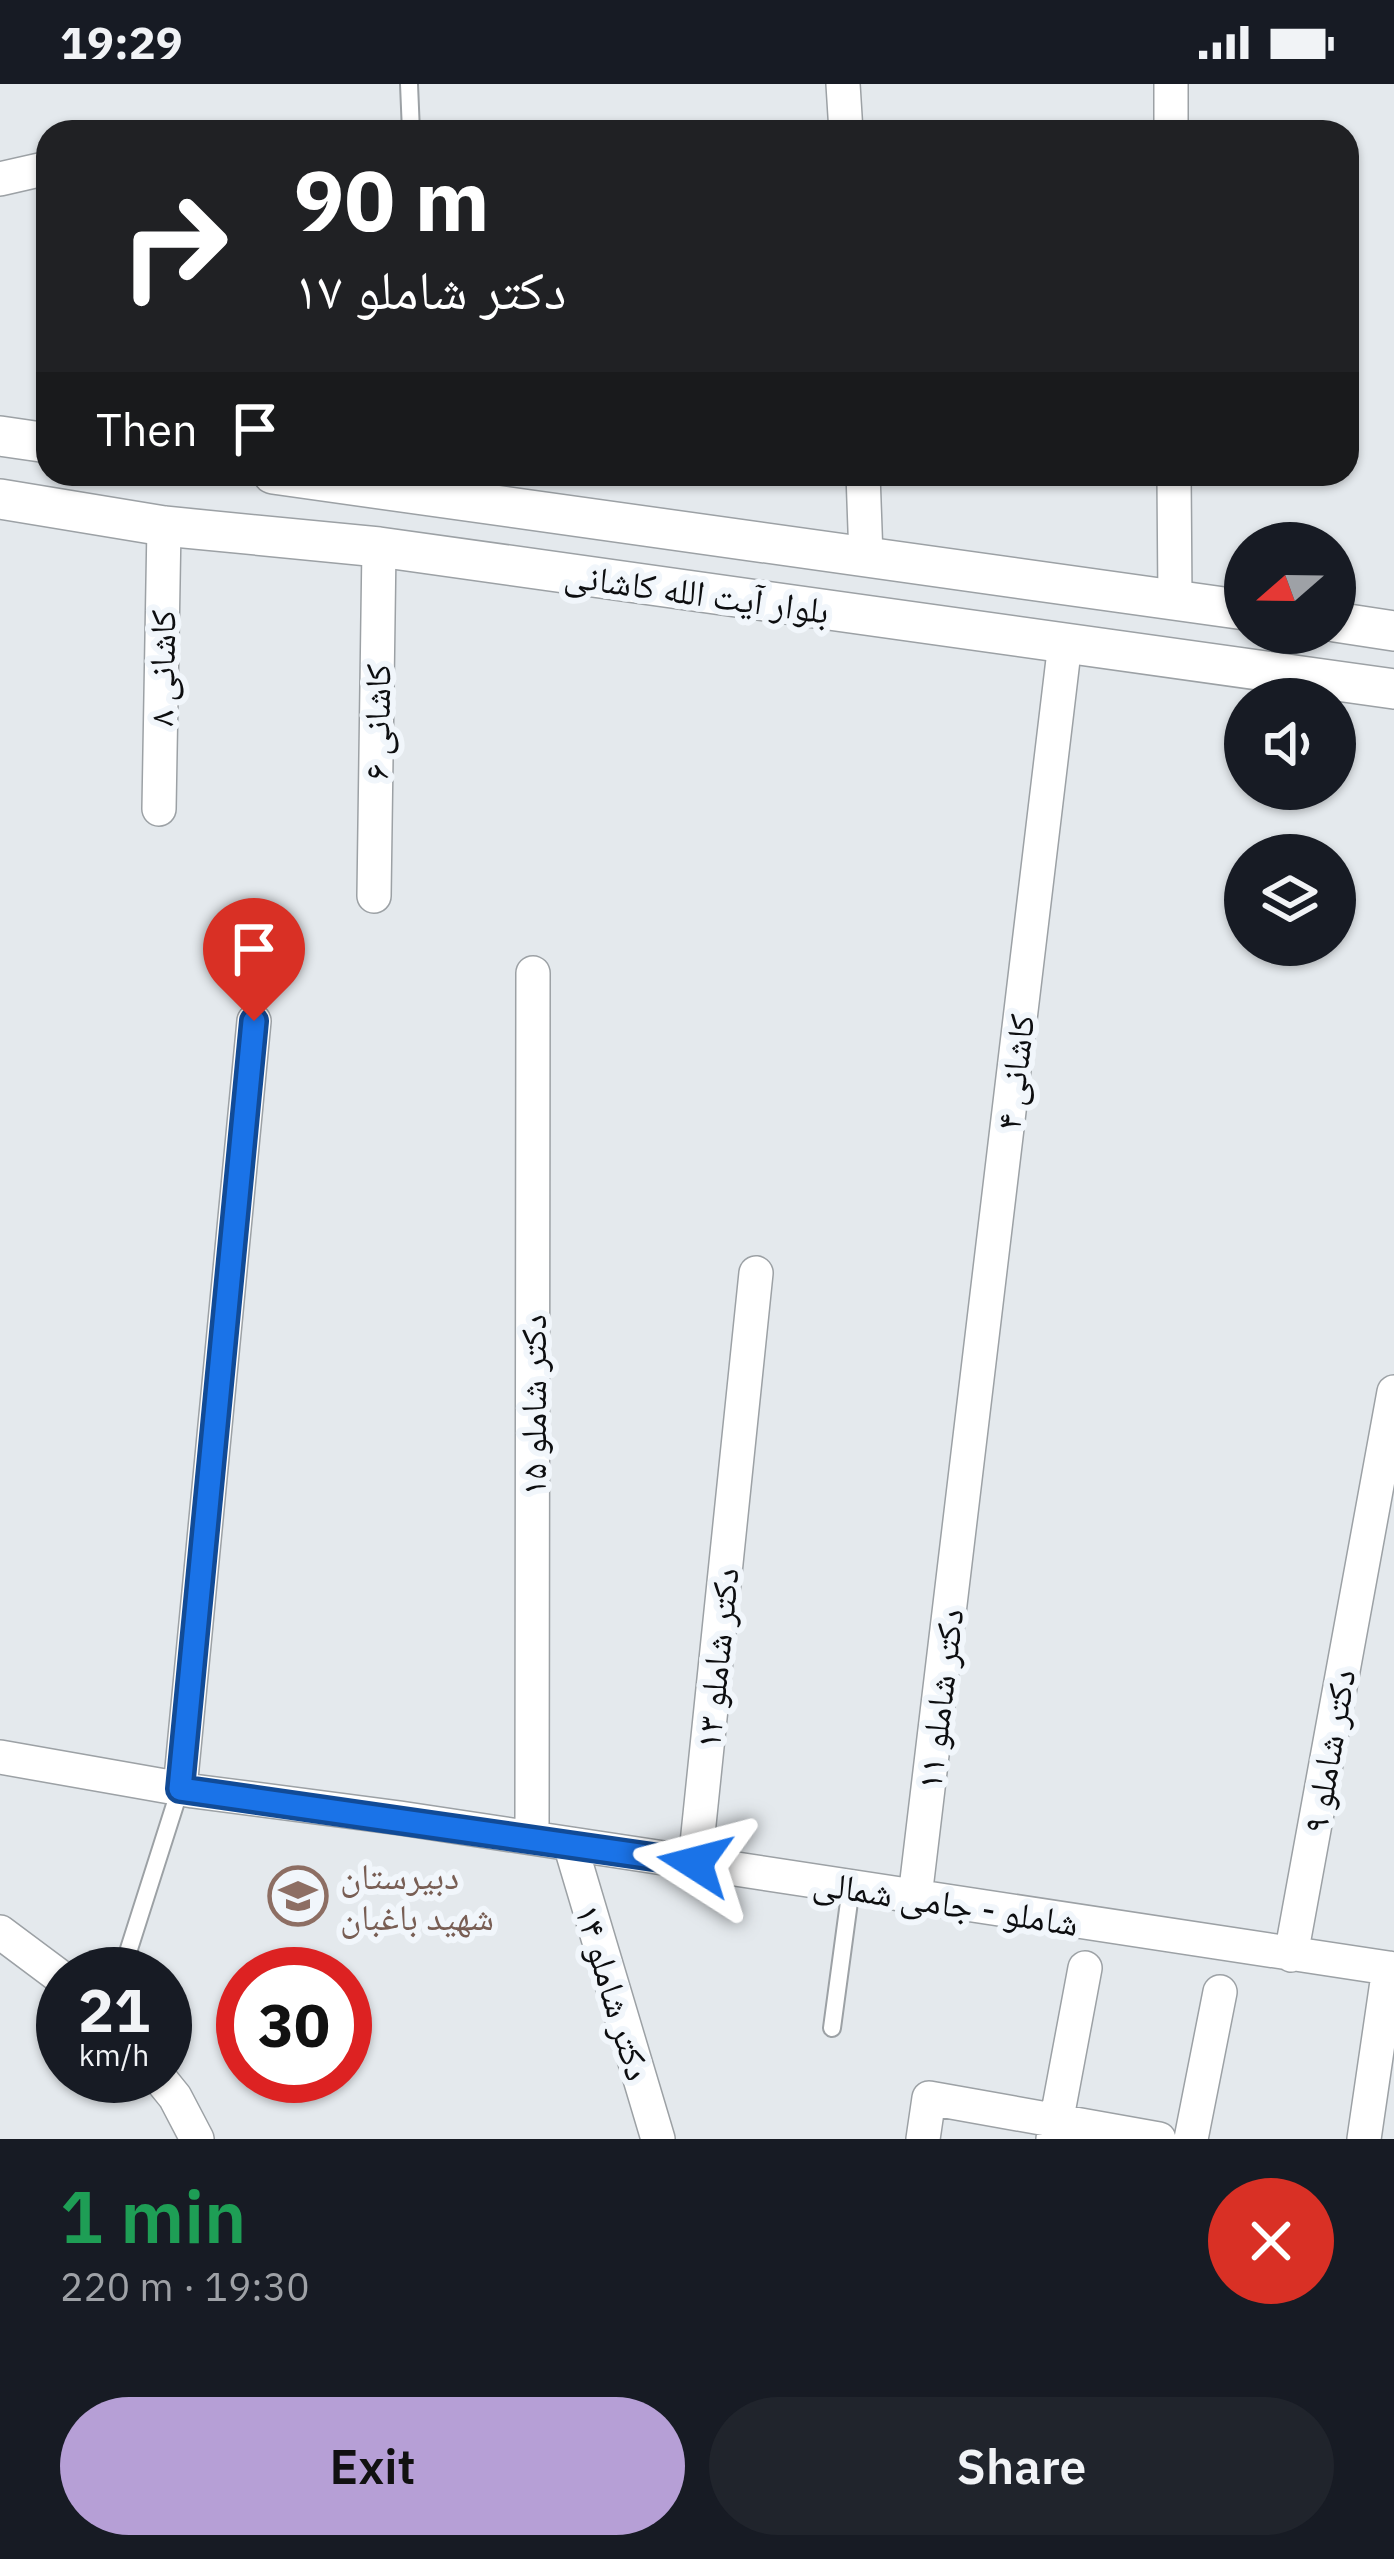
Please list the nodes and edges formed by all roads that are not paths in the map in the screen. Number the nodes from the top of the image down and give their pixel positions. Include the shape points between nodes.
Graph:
1 (409, 84) edge
2 (843, 84) edge
3 (1171, 84) edge
4 (410, 120) edge
5 (845, 120) edge
6 (1172, 120) edge
7 (36, 171) edge
8 (0, 179) edge
9 (0, 436) edge
10 (36, 441) edge
11 (399, 486) edge
12 (863, 486) edge
13 (1174, 486) edge
14 (0, 499) edge
15 (164, 526) junction
16 (379, 547) junction
17 (866, 557) junction
18 (1072, 586) junction
19 (1175, 600) junction
20 (1224, 607) edge
21 (1356, 625) edge
22 (1394, 631) edge
23 (1065, 644) junction
24 (1394, 689) edge
25 (159, 809) dead end
26 (374, 896) dead end
27 (533, 973) dead end
28 (254, 1021) dead end
29 (756, 1273) dead end
30 (1394, 1392) edge
31 (963, 1501) joint
32 (0, 1757) edge
33 (180, 1789) junction
34 (532, 1838) junction
35 (570, 1844) junction
36 (695, 1863) junction
37 (851, 1887) junction
38 (916, 1897) junction
39 (0, 1932) edge
40 (130, 1947) edge
41 (1291, 1955) junction
42 (36, 1959) edge
43 (1085, 1968) dead end
44 (1392, 1969) edge
45 (1220, 1992) dead end
46 (832, 2028) dead end
47 (178, 2103) edge
48 (1054, 2130) edge
49 (196, 2139) edge
50 (658, 2139) edge
51 (923, 2139) edge
52 (1159, 2139) edge
53 (1191, 2139) edge
54 (1364, 2139) edge

1 - 4 lane
2 - 5 street
3 - 6 street
7 - 8 street
9 - 10 street
11 - 17 street, بلوار آیت الله کاشانی
12 - 17 street
13 - 19 street
14 - 15 street, بلوار آیت الله کاشانی
15 - 16 street, بلوار آیت الله کاشانی
15 - 25 street, کاشانی ۸
16 - 23 street, بلوار آیت الله کاشانی
16 - 26 street, کاشانی ۶
17 - 18 street, بلوار آیت الله کاشانی
18 - 19 street, بلوار آیت الله کاشانی
18 - 23 street
19 - 20 street, بلوار آیت الله کاشانی
21 - 22 street
23 - 24 street, بلوار آیت الله کاشانی
23 - 31 street, کاشانی ۴
27 - 34 street, دکتر شاملو ۱۵
28 - 33 street
29 - 36 street, دکتر شاملو ۱۳
30 - 41 street, دکتر شاملو ۹
31 - 38 street, دکتر شاملو ۱۱
32 - 33 street, شاملو - جامی شمالی
33 - 34 street, شاملو - جامی شمالی
33 - 40 lane
34 - 35 street, شاملو - جامی شمالی
35 - 36 street, شاملو - جامی شمالی
35 - 50 street, دکتر شاملو ۱۴
36 - 37 street, شاملو - جامی شمالی
37 - 38 street, شاملو - جامی شمالی
37 - 46 lane
38 - 41 street, شاملو - جامی شمالی
39 - 42 street
41 - 44 street, شاملو - جامی شمالی
43 - 48 street
44 - 54 street
45 - 53 street
47 - 49 street
48 - 51 street via 929,2098
48 - 52 street

